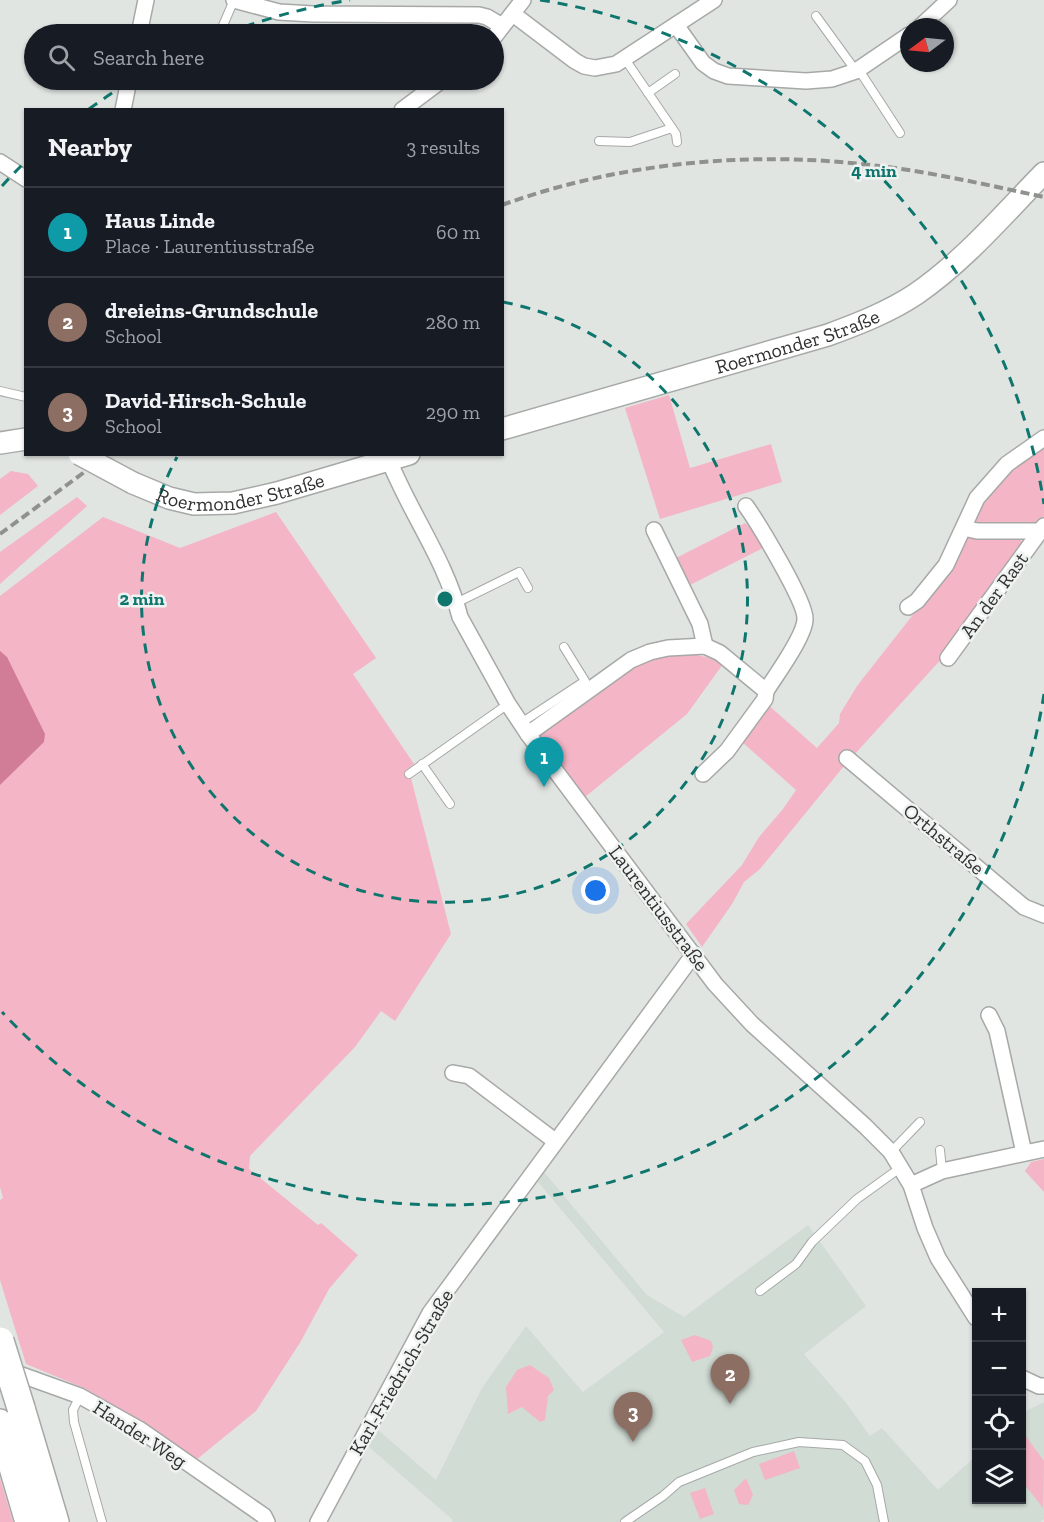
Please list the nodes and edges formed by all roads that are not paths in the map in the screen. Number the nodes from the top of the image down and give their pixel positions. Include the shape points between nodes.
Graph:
1 (146, 0) edge
2 (234, 0) edge
3 (523, 0) edge
4 (714, 0) edge
5 (949, 0) edge
6 (513, 14) junction
7 (816, 16) dead end
8 (930, 18) edge
9 (141, 24) edge
10 (224, 24) edge
11 (492, 24) edge
12 (504, 25) edge
13 (676, 25) junction
14 (900, 41) edge
15 (625, 59) junction
16 (858, 70) junction
17 (675, 74) dead end
18 (127, 90) edge
19 (429, 90) edge
20 (648, 93) junction
21 (123, 108) edge
22 (405, 108) edge
23 (672, 128) junction
24 (900, 133) dead end
25 (599, 141) dead end
26 (677, 142) dead end
27 (0, 162) edge
28 (1044, 173) edge
29 (24, 178) edge
30 (0, 391) edge
31 (24, 397) edge
32 (504, 428) edge
33 (1044, 438) edge
34 (24, 439) edge
35 (0, 443) edge
36 (83, 456) edge
37 (402, 456) edge
38 (389, 460) junction
39 (746, 506) dead end
40 (964, 528) junction
41 (1042, 528) edge
42 (654, 530) dead end
43 (528, 588) dead end
44 (456, 603) junction
45 (908, 607) dead end
46 (705, 646) junction
47 (564, 647) dead end
48 (948, 658) dead end
49 (766, 691) junction
50 (508, 704) junction
51 (525, 729) junction
52 (847, 758) dead end
53 (422, 764) junction
54 (409, 774) dead end
55 (703, 774) dead end
56 (450, 804) dead end
57 (1044, 915) edge
58 (694, 954) junction
59 (989, 1015) dead end
60 (453, 1073) dead end
61 (920, 1122) dead end
62 (555, 1140) junction
63 (1044, 1149) edge
64 (940, 1150) dead end
65 (891, 1152) junction
66 (1024, 1153) junction
67 (900, 1168) junction
68 (942, 1171) junction
69 (911, 1185) junction
70 (760, 1291) dead end
71 (972, 1312) edge
72 (0, 1341) edge
73 (0, 1368) edge
74 (1026, 1380) edge
75 (1044, 1386) edge
76 (80, 1396) junction
77 (10, 1416) edge
78 (29, 1522) edge
79 (55, 1522) edge
80 (102, 1522) edge
81 (267, 1522) edge
82 (318, 1522) edge
83 (625, 1522) edge
84 (884, 1522) edge

1 - 9 street
2 - 10 lane
2 - 11 street via 279,12 479,15
3 - 6 street
4 - 13 street
5 - 8 street
6 - 12 street
6 - 15 street via 584,66 605,68
7 - 16 lane
13 - 15 street
13 - 16 street via 703,63 728,76 819,81
14 - 16 street
15 - 20 lane
16 - 24 lane
17 - 20 lane
18 - 21 street
19 - 22 street
20 - 23 lane
23 - 25 lane via 630,142
23 - 26 lane
27 - 29 street
28 - 32 main road, Roermonder Straße via 939,277 915,295 871,318 828,335
30 - 31 lane
33 - 40 street via 1007,464 977,498
34 - 35 main road
36 - 38 main road, Roermonder Straße, bridge via 133,483 194,504 244,501
37 - 38 main road, Roermonder Straße
38 - 44 street, Laurentiusstraße
39 - 49 street via 806,617 803,630
40 - 41 street, An der Rast
40 - 45 street via 946,565 917,602
41 - 48 street, An der Rast
42 - 46 street via 700,624
43 - 44 lane via 519,572
44 - 50 street, Laurentiusstraße
46 - 49 street via 720,653
46 - 51 street via 668,648 631,660
47 - 51 lane via 585,681
49 - 55 street via 765,699 727,752
50 - 51 street, Laurentiusstraße
50 - 53 lane
51 - 58 street, Laurentiusstraße
52 - 57 street, Orthstraße via 1024,907
53 - 54 lane
53 - 56 lane
58 - 62 street, Karl-Friedrich-Straße
58 - 65 street, Laurentiusstraße via 752,1024
59 - 66 street via 997,1031
60 - 62 street via 469,1076
61 - 65 lane
62 - 82 street, Karl-Friedrich-Straße via 430,1313
63 - 66 street
64 - 68 lane
65 - 67 street, Laurentiusstraße
66 - 68 street
67 - 69 street, Laurentiusstraße
67 - 70 lane via 857,1199 812,1242 796,1264
68 - 69 street
69 - 71 street, Laurentiusstraße via 938,1258
72 - 77 highway, bridge
73 - 76 street, Hander Weg
74 - 75 street
76 - 80 lane via 73,1410 74,1422
76 - 81 street, Hander Weg via 139,1429 264,1516
77 - 78 highway
77 - 79 highway
83 - 84 lane via 679,1482 753,1452 800,1442 843,1445 865,1461 877,1485

